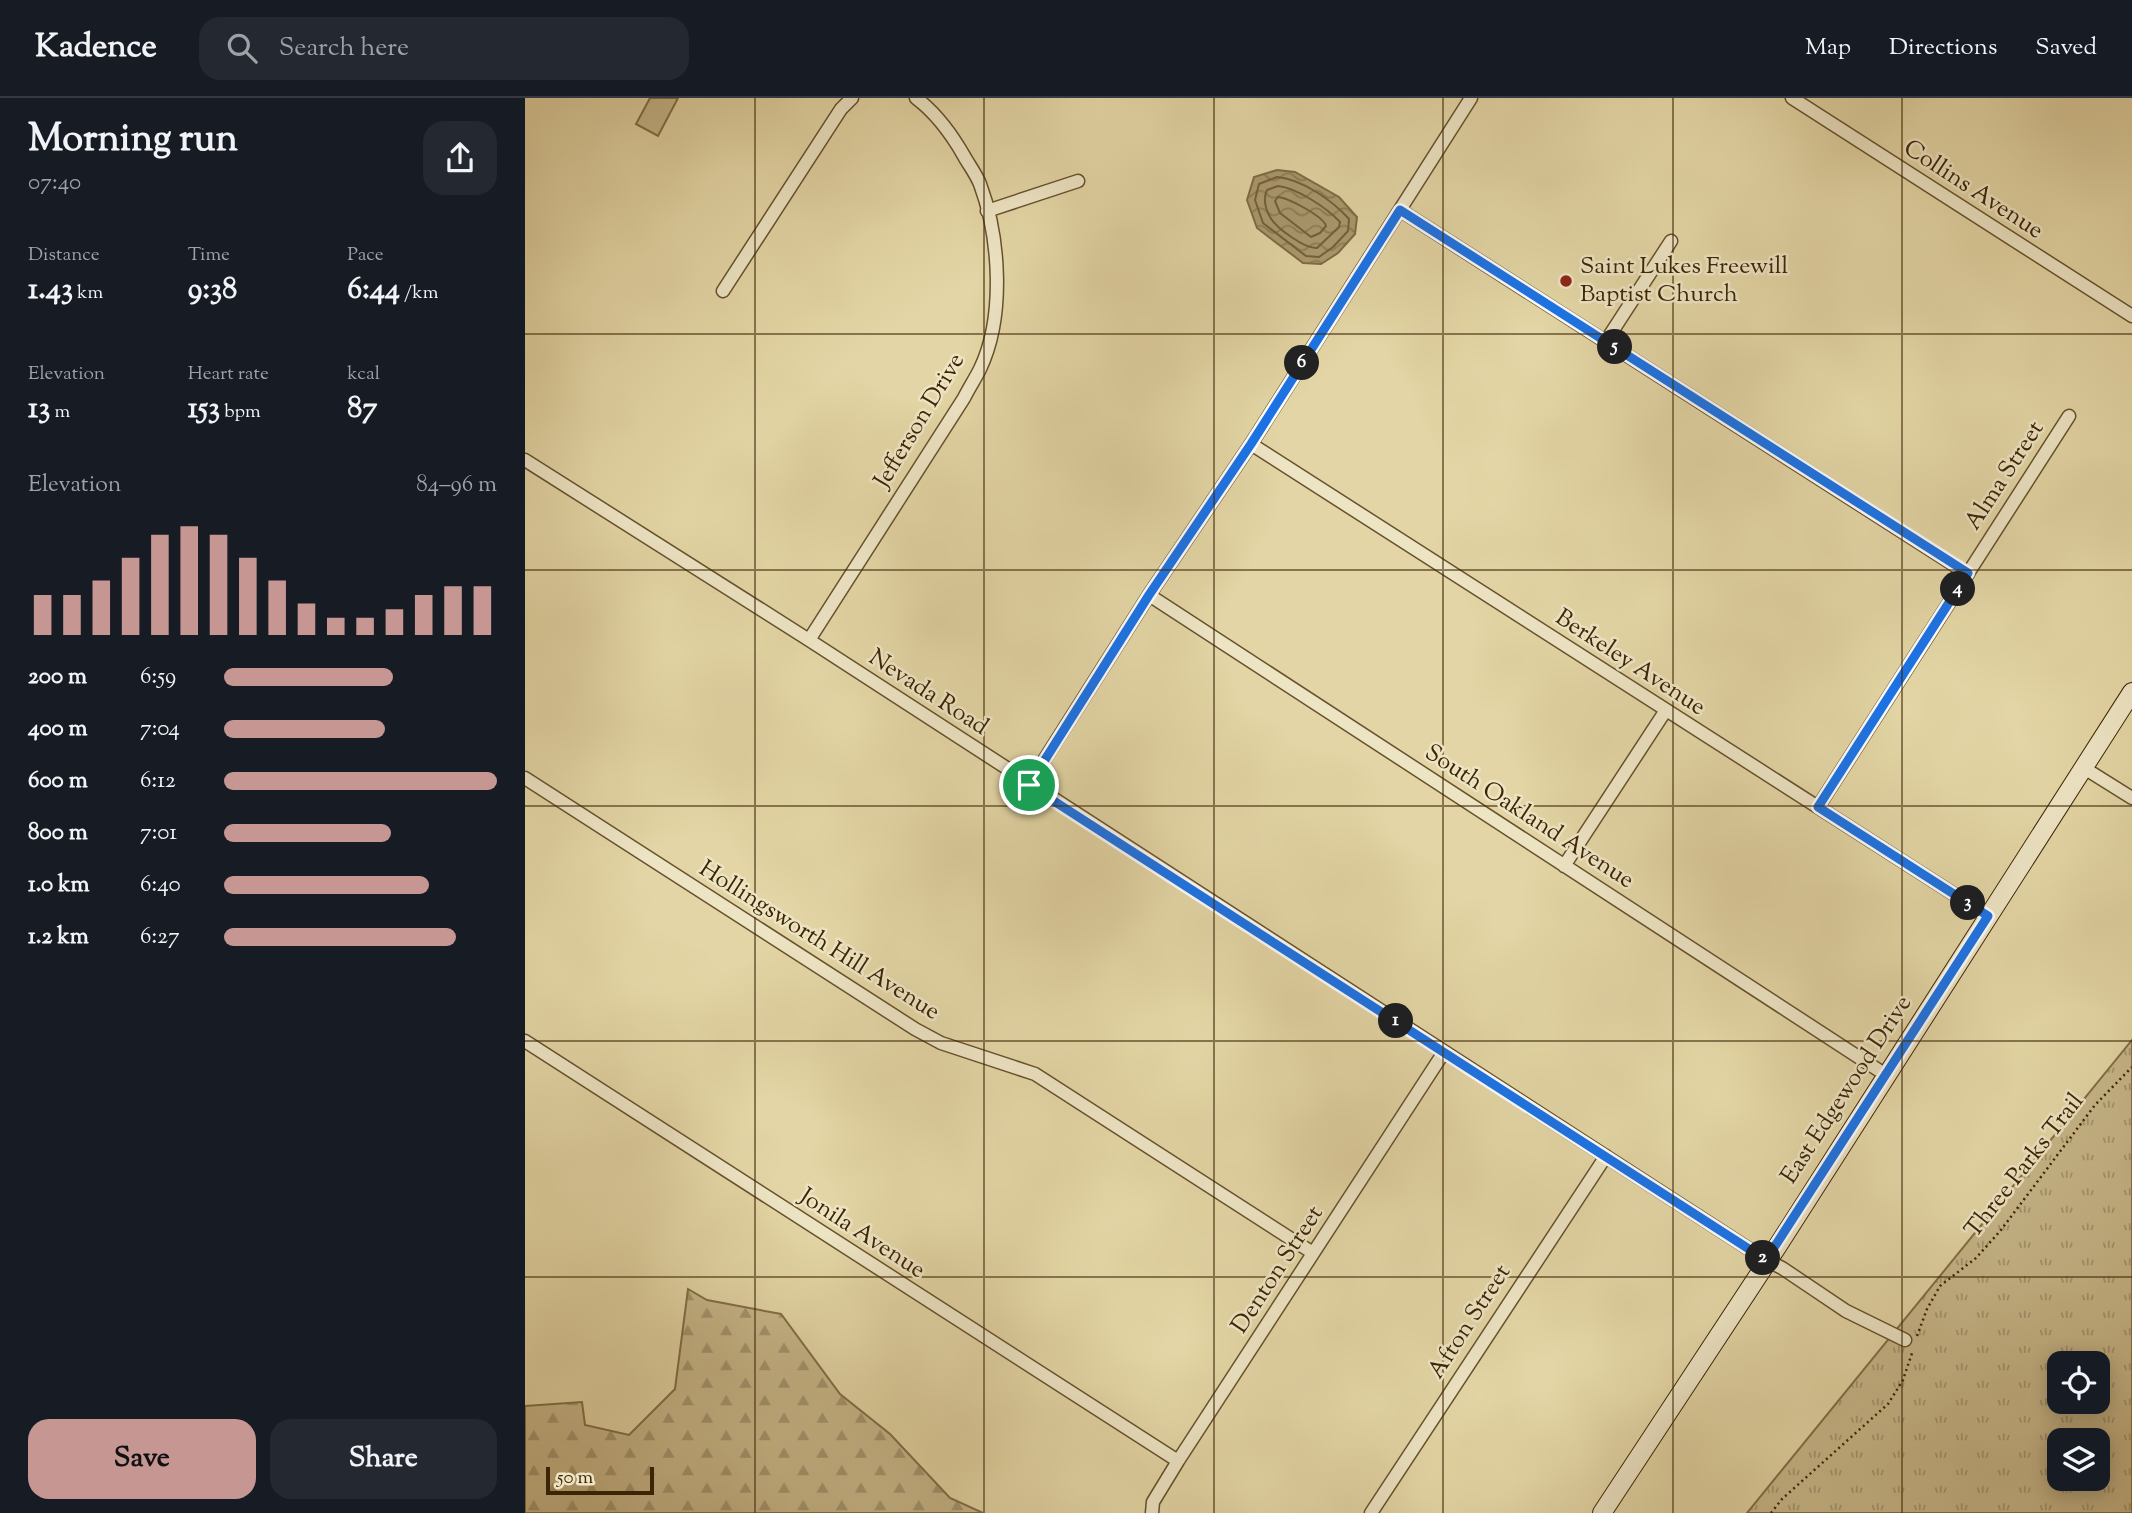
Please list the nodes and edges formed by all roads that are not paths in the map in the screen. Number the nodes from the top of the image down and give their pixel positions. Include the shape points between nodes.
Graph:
1 (852, 98) edge
2 (916, 98) edge
3 (1471, 98) edge
4 (1792, 98) edge
5 (1078, 181) dead end
6 (1400, 210) junction
7 (988, 211) junction
8 (1671, 241) dead end
9 (723, 291) dead end
10 (2132, 316) edge
11 (1606, 341) junction
12 (2069, 416) dead end
13 (1251, 444) junction
14 (525, 460) edge
15 (1968, 573) junction
16 (1149, 595) junction
17 (809, 640) junction
18 (2132, 692) edge
19 (1666, 710) junction
20 (2084, 768) junction
21 (525, 778) edge
22 (1029, 785) junction
23 (2132, 798) edge
24 (1818, 807) junction
25 (1564, 866) junction
26 (1988, 916) junction
27 (525, 1041) edge
28 (1444, 1052) junction
29 (1886, 1074) junction
30 (1606, 1156) junction
31 (1313, 1253) junction
32 (1766, 1260) junction
33 (1912, 1341) road end
34 (1178, 1461) junction
35 (1152, 1513) edge
36 (1371, 1513) edge
37 (1602, 1513) edge

1 - 9 street
2 - 7 street, Jefferson Drive via 956,142 979,183
3 - 6 street
4 - 10 street, Collins Avenue
5 - 7 street
6 - 11 street
6 - 13 street
7 - 17 street, Jefferson Drive via 996,250 997,295 981,367
8 - 11 street
11 - 15 street
12 - 15 street, Alma Street
13 - 16 street
13 - 19 street, Berkeley Avenue
14 - 17 street, Nevada Road
15 - 24 street, Alma Street
16 - 22 street
16 - 25 street, South Oakland Avenue
17 - 22 street, Nevada Road
18 - 20 street, East Edgewood Drive
19 - 24 street, Berkeley Avenue
19 - 25 street
20 - 23 street
20 - 26 street, East Edgewood Drive
21 - 31 street, Hollingsworth Hill Avenue via 915,1029 941,1043 1035,1074
22 - 28 street, Nevada Road
24 - 26 street, Berkeley Avenue
25 - 29 street, South Oakland Avenue
26 - 29 street, East Edgewood Drive
27 - 34 street, Jonila Avenue
28 - 30 street, Nevada Road
28 - 31 street, Denton Street
29 - 32 street, East Edgewood Drive
30 - 32 street, Nevada Road
30 - 36 street, Afton Street
31 - 34 street, Denton Street
32 - 33 street, Nevada Road via 1846,1311
32 - 37 street, East Edgewood Drive
34 - 35 street, Denton Street via 1153,1502

